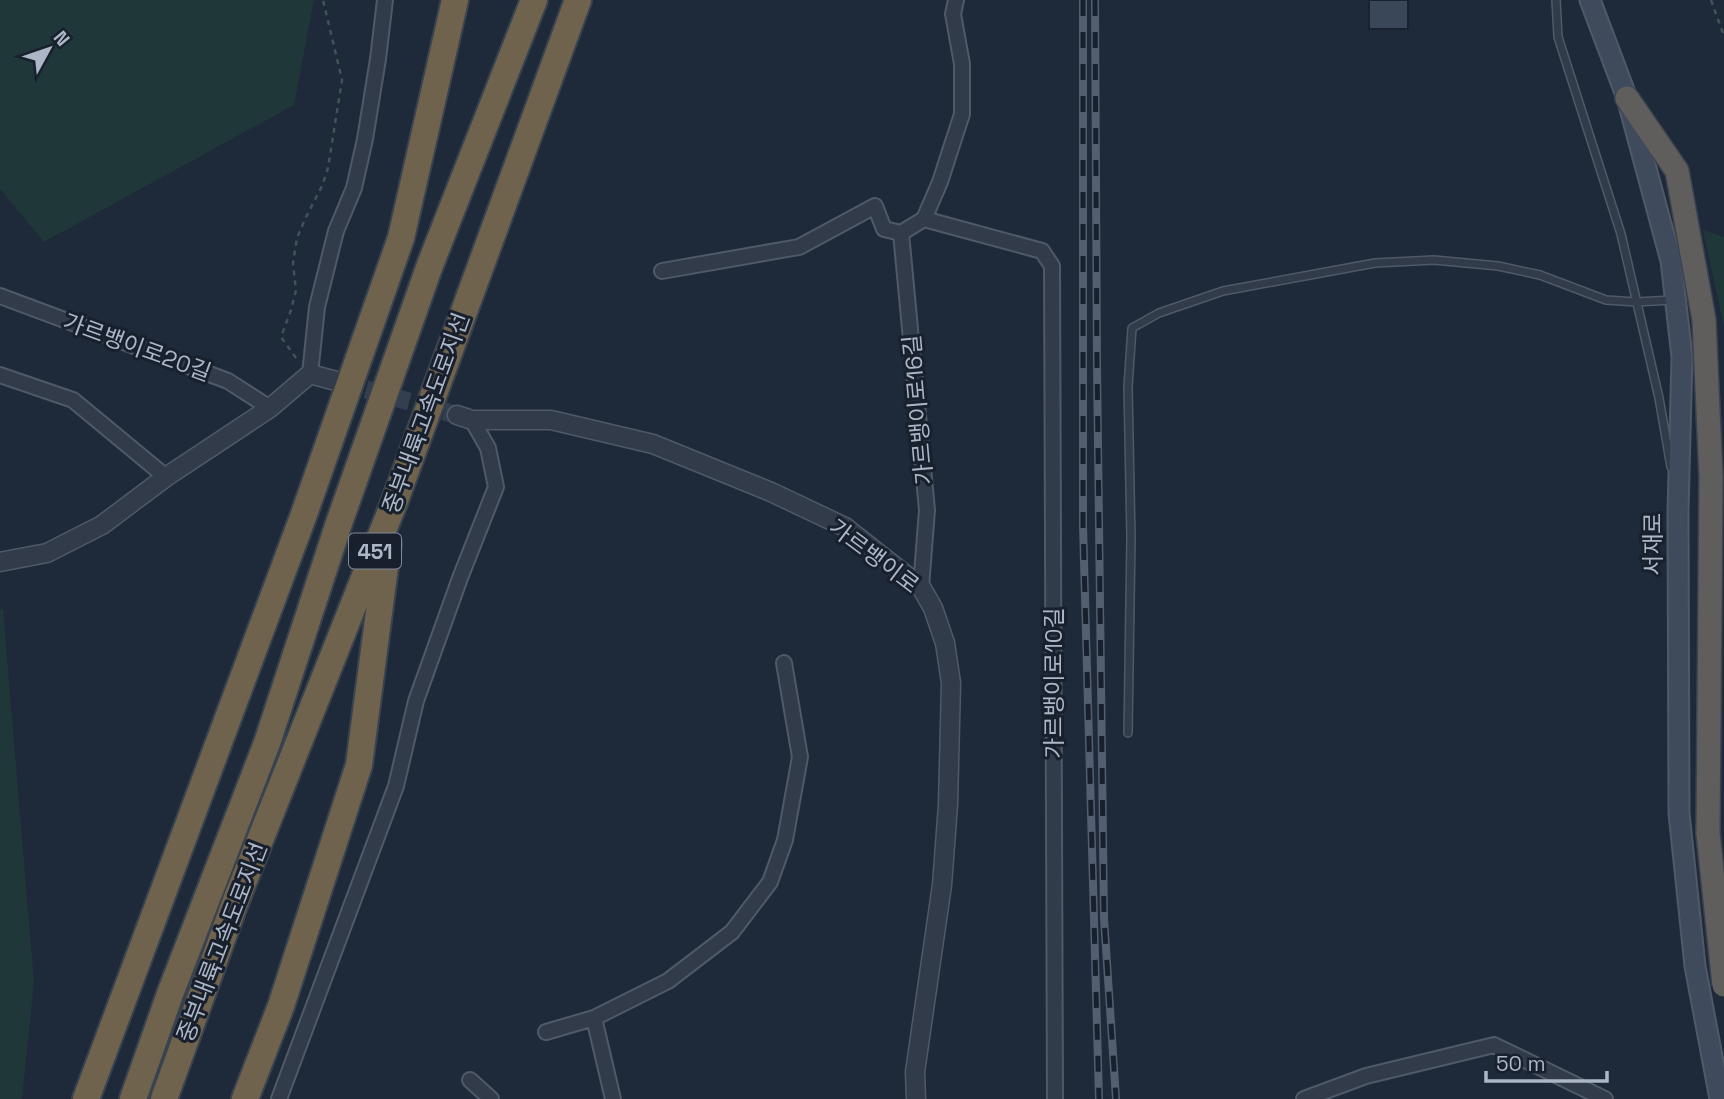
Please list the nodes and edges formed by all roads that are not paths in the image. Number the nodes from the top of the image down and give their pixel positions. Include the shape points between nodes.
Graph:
1 (385, 0) edge
2 (455, 0) edge
3 (534, 0) edge
4 (578, 0) edge
5 (957, 0) edge
6 (1556, 0) edge
7 (1590, 0) edge
8 (1627, 98) junction
9 (924, 219) junction
10 (901, 233) junction
11 (662, 271) dead end
12 (0, 296) edge
13 (1676, 300) junction
14 (1636, 302) junction
15 (304, 368) junction
16 (0, 375) edge
17 (340, 382) tunnel mouth
18 (270, 408) junction
19 (465, 418) joint
20 (166, 477) junction
21 (394, 503) junction
22 (1678, 511) junction
23 (0, 562) edge
24 (921, 587) junction
25 (784, 663) dead end
26 (1128, 733) dead end
27 (1724, 985) edge
28 (281, 1006) junction
29 (594, 1018) junction
30 (546, 1032) dead end
31 (470, 1080) dead end
32 (86, 1099) edge
33 (133, 1099) edge
34 (164, 1099) edge
35 (235, 1099) edge
36 (245, 1099) edge
37 (279, 1099) edge
38 (491, 1099) edge
39 (613, 1099) edge
40 (916, 1099) edge
41 (1055, 1099) edge
42 (1304, 1099) edge
43 (1605, 1099) edge
44 (1720, 1099) edge

1 - 15 street via 354,188 335,231
2 - 32 highway via 401,238 303,517
3 - 33 highway, 중부내륙고속도로지선 / 451 via 430,265 267,743
4 - 21 highway, 중부내륙고속도로지선 / 451
5 - 9 street via 953,14 962,64 962,114
6 - 14 lane via 1558,37 1621,234
7 - 8 main road, 서재로
8 - 13 main road, 서재로 via 1671,261
8 - 27 highway, bridge via 1677,171 1704,320 1711,477 1708,833
9 - 10 street
9 - 41 street, 가르뱅이로10길 via 1042,251 1052,266
10 - 11 street via 884,229 875,206 799,247
10 - 24 street, 가르뱅이로16길 via 927,510
12 - 18 street, 가르뱅이로20길 via 228,381
13 - 14 lane
13 - 22 main road, 서재로 via 1682,357
14 - 22 lane via 1659,398
14 - 26 lane via 1606,300 1540,275 1434,260 1376,263 1223,291 1159,313 1132,328
15 - 17 street
15 - 18 street
16 - 20 street via 73,400
18 - 20 street
19 - 24 street, 가르뱅이로 via 551,420 653,444 845,527
19 - 37 street via 488,448 496,488 416,701 396,786
20 - 23 street via 102,525 47,554
21 - 28 highway via 359,765
21 - 34 highway, 중부내륙고속도로지선 / 451 via 235,904
22 - 44 main road, 서재로 via 1679,813 1695,966
24 - 40 street, 가르뱅이로 via 945,643 951,683 942,885 915,1072
25 - 29 street via 800,757 785,840 770,882 732,932 668,981
28 - 35 highway
28 - 36 highway
29 - 30 street
29 - 39 street
31 - 38 street
42 - 43 street via 1366,1076 1494,1045

